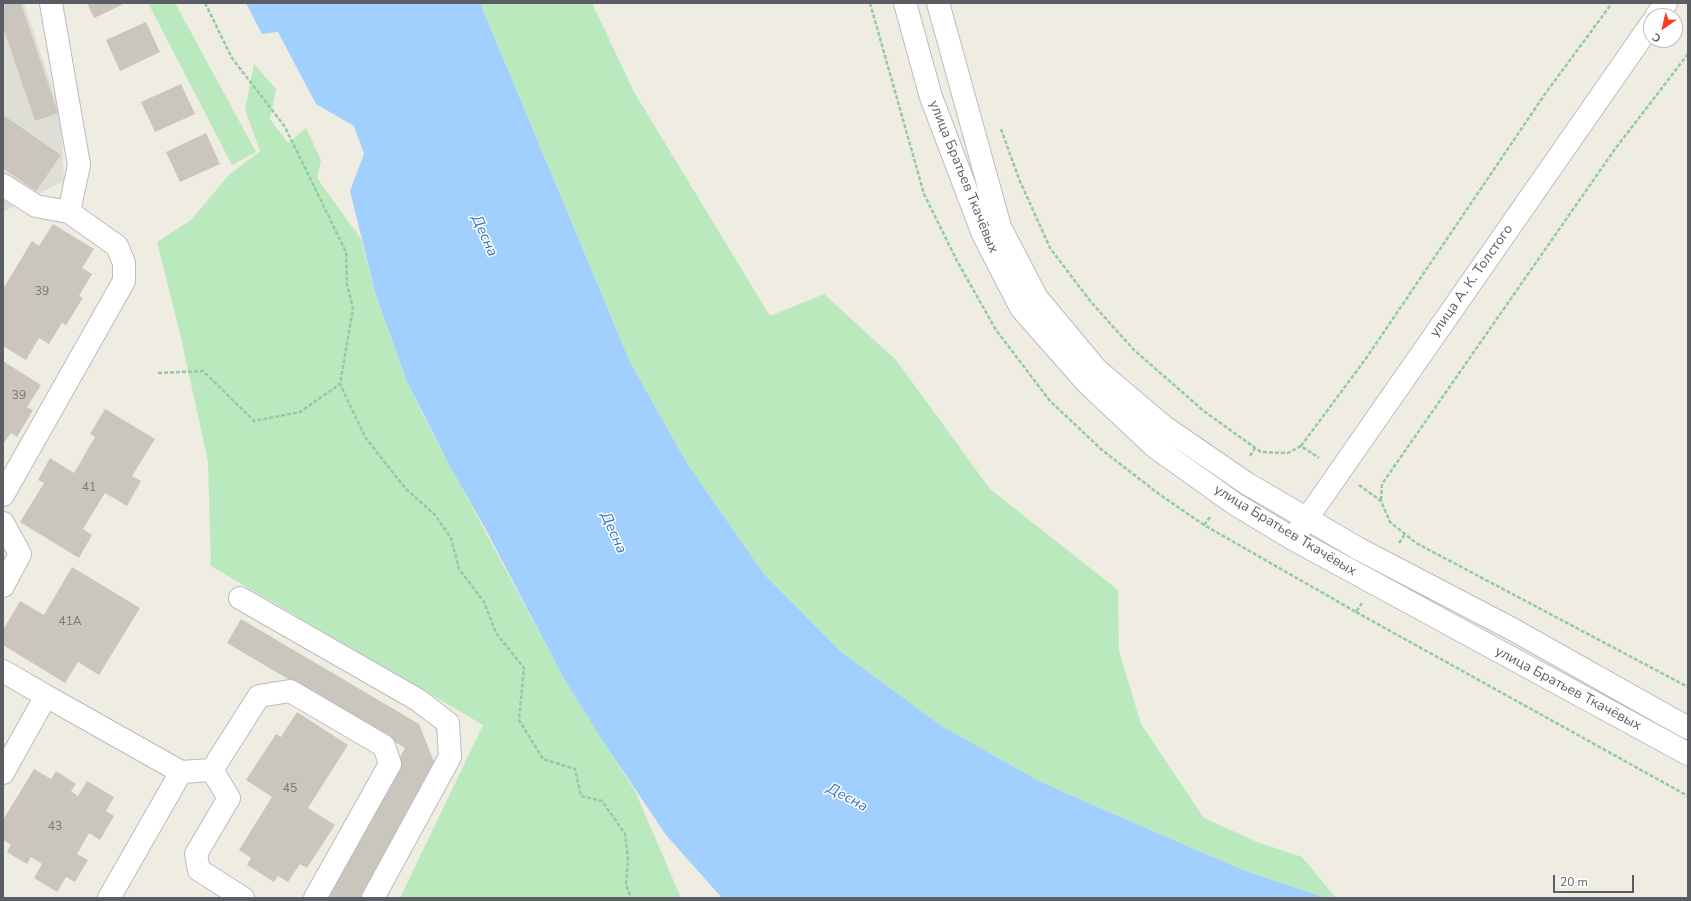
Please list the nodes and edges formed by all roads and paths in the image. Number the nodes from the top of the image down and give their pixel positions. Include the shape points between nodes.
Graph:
1 (51, 3) edge
2 (206, 3) edge
3 (905, 3) edge
4 (938, 3) edge
5 (1612, 3) edge
6 (1643, 35) edge
7 (1688, 54) edge
8 (998, 122) dead end
9 (3, 185) edge
10 (69, 212) junction
11 (158, 373) dead end
12 (340, 384) junction
13 (1301, 446) junction
14 (1339, 472) junction
15 (3, 495) edge
16 (1381, 501) junction
17 (1306, 519) junction
18 (3, 524) edge
19 (1293, 540) junction
20 (3, 586) edge
21 (240, 598) dead end
22 (1356, 612) dead end
23 (3, 672) edge
24 (1688, 687) edge
25 (46, 696) junction
26 (1688, 728) edge
27 (1688, 754) edge
28 (212, 770) junction
29 (180, 772) junction
30 (3, 773) edge
31 (1688, 796) edge
32 (110, 898) edge
33 (243, 898) edge
34 (315, 898) edge
35 (373, 898) edge
36 (631, 898) edge

1 - 10 street via 79,164
2 - 12 path via 232,58 285,127 346,252 347,284 353,309
3 - 19 street, улица Братьев Ткачёвых via 931,97 983,234 1021,308 1087,383 1155,447 1235,504
4 - 17 street, улица Братьев Ткачёвых via 1000,227 1037,298 1097,370 1163,426 1246,483
5 - 13 path via 1545,94 1367,357
6 - 14 street, улица А. К. Толстого
7 - 16 path via 1615,149 1386,478 1382,484
8 - 13 path via 1019,179 1050,248 1091,302 1134,350 1205,412 1261,452 1288,453
9 - 10 street via 36,206
10 - 15 street via 117,246 124,263 124,281
11 - 12 path via 203,371 254,422 300,412
12 - 36 path via 364,437 405,488 435,514 451,538 459,569 484,602 496,634 524,668 519,720 543,759 575,769 581,796 602,801 625,834 628,858 626,885
13 - 14 path
14 - 16 path
14 - 17 street, улица А. К. Толстого
16 - 24 path via 1390,522 1416,543
17 - 19 street, улица А. К. Толстого
17 - 26 street, улица Братьев Ткачёвых
18 - 20 street via 20,554
19 - 27 street, улица Братьев Ткачёвых
21 - 35 street via 418,700 448,723 450,757
22 - 31 path
23 - 25 street
25 - 29 street
25 - 30 street
28 - 29 street
28 - 33 street via 229,798 196,854 199,870
28 - 34 street via 259,696 290,691 384,746 390,764
29 - 32 street

